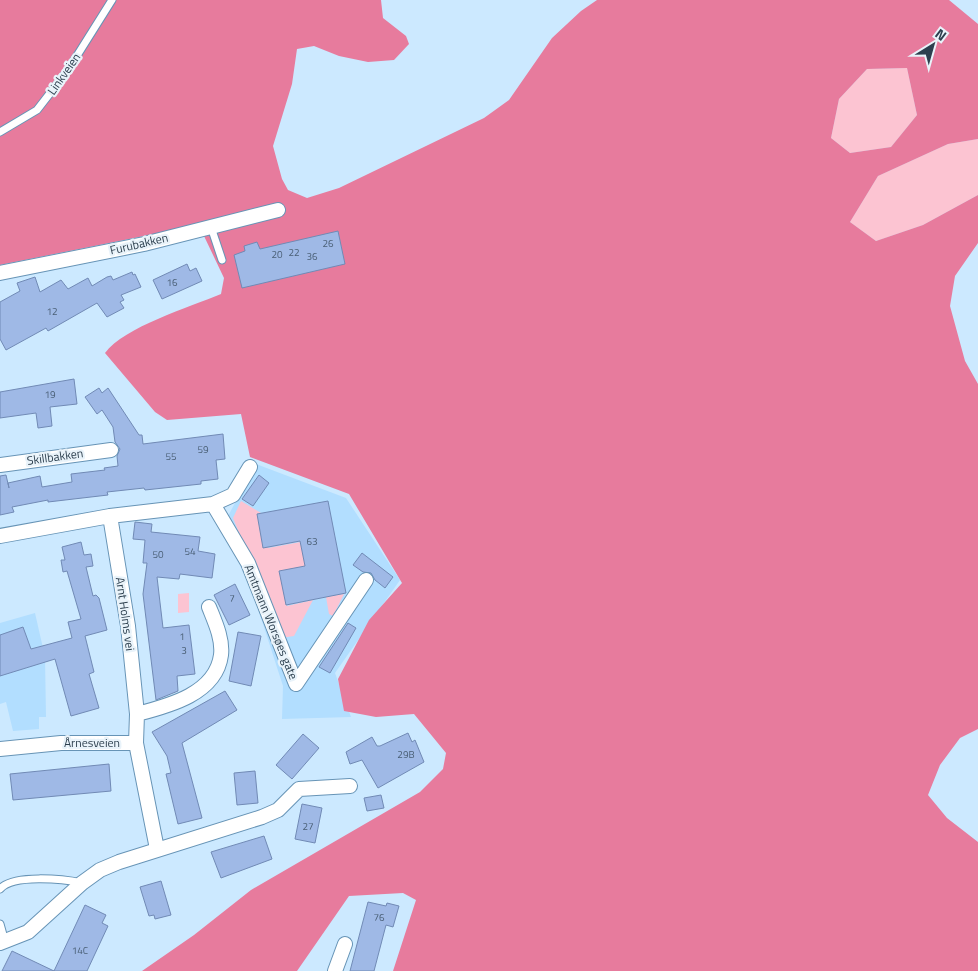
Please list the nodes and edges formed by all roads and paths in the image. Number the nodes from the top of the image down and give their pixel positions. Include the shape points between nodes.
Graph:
1 (112, 0) edge
2 (0, 132) edge
3 (278, 210) dead end
4 (211, 226) junction
5 (222, 260) dead end
6 (0, 273) edge
7 (111, 450) dead end
8 (0, 465) edge
9 (250, 467) dead end
10 (213, 504) junction
11 (110, 516) junction
12 (0, 536) edge
13 (366, 580) dead end
14 (209, 607) dead end
15 (137, 714) junction
16 (136, 743) junction
17 (0, 749) edge
18 (350, 786) dead end
19 (158, 849) junction
20 (82, 883) junction
21 (0, 889) edge
22 (0, 924) edge
23 (2, 942) edge
24 (346, 944) dead end
25 (335, 971) edge

1 - 2 lane, Linkveien via 68,70 37,110
3 - 4 street, Furubakken
4 - 5 lane
4 - 6 street, Furubakken via 144,244
7 - 8 street, Skillbakken
9 - 10 street via 233,495
10 - 11 street
10 - 13 street, Amtmann Worsøes gate via 248,563 296,684
11 - 12 street
11 - 15 street, Arnt Holms vei via 128,626
14 - 15 street via 220,641 221,655 214,673 194,694 168,706
15 - 16 street, Arnt Holms vei
16 - 17 street, Årnesveien via 61,743
16 - 19 street, Årnesveien
18 - 19 street via 298,789 278,810 262,817
19 - 20 street via 100,870
20 - 21 lane via 39,879 13,882
20 - 23 street via 28,932
22 - 23 lane
24 - 25 street

